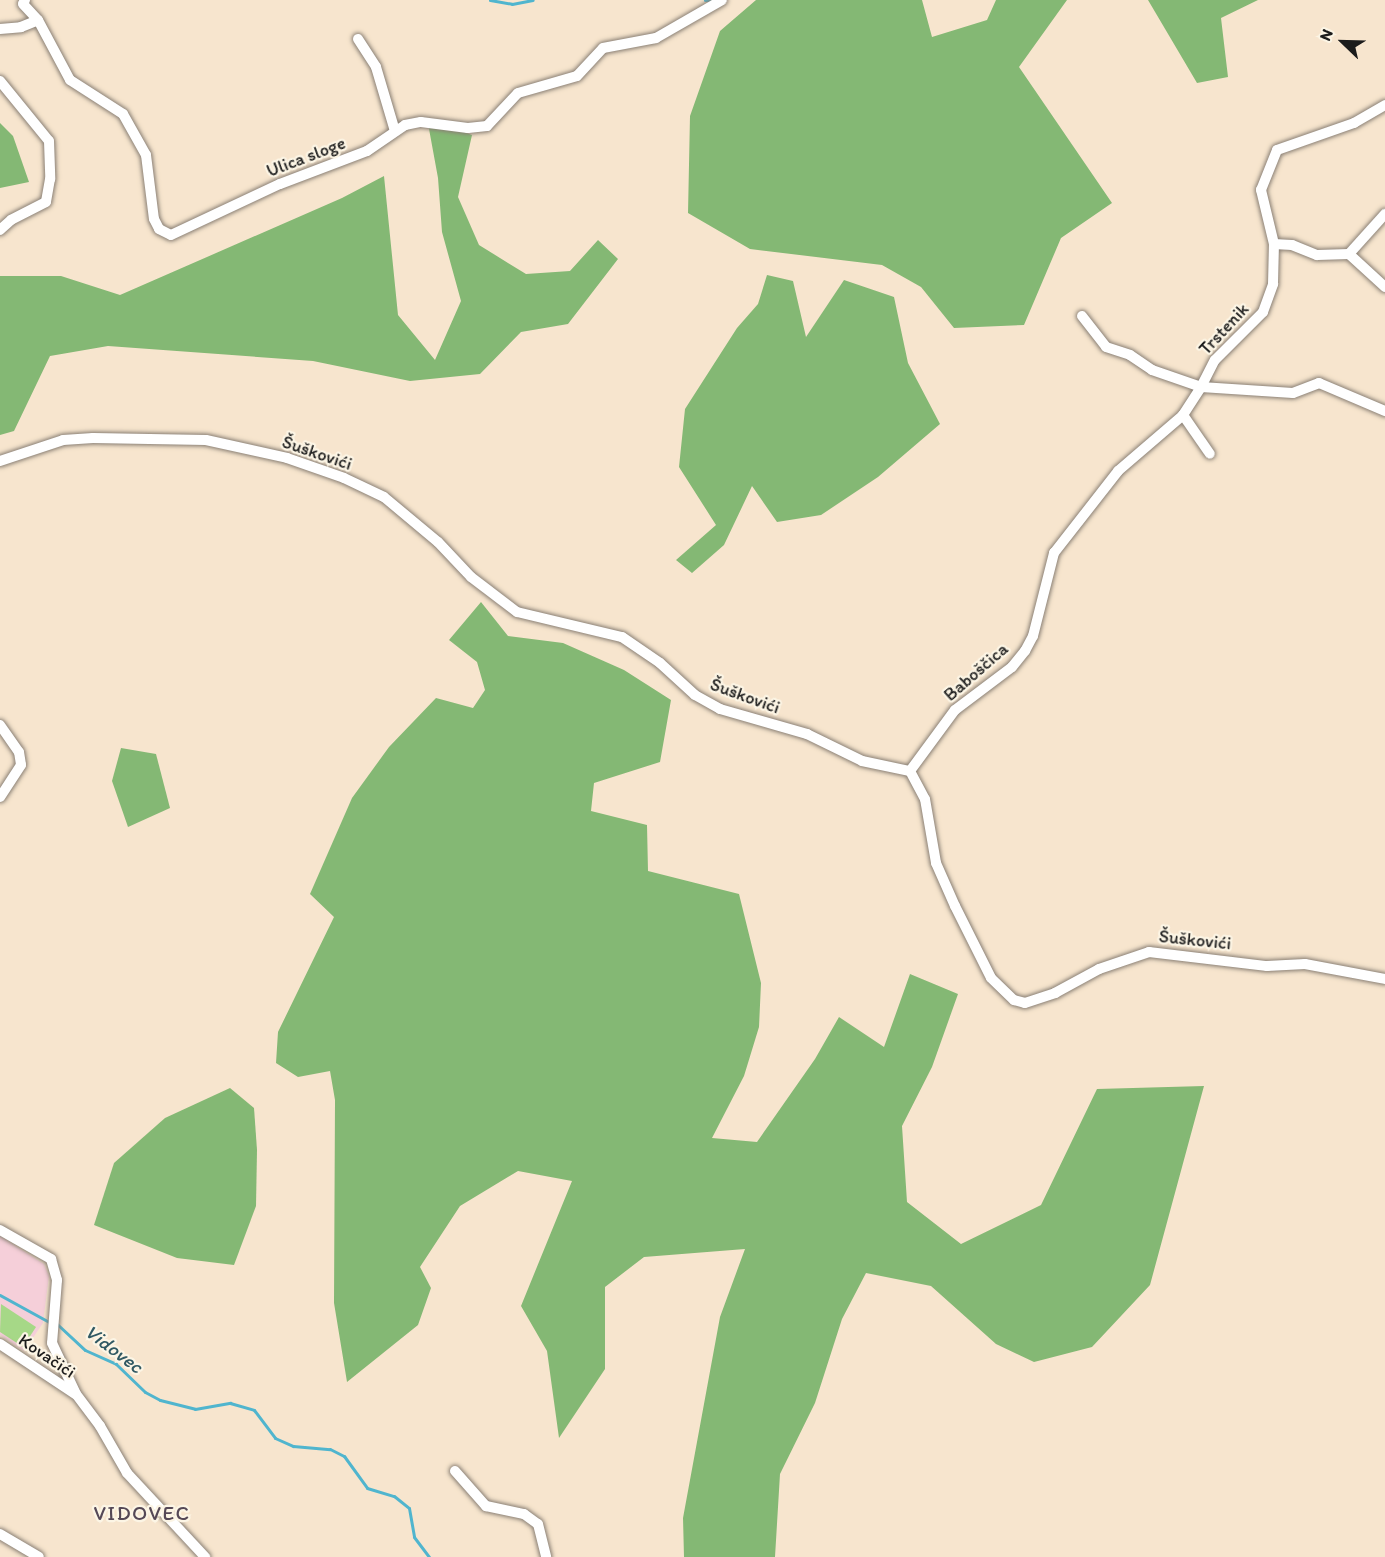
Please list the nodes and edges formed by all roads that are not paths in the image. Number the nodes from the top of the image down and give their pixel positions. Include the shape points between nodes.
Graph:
1 (25, 0) edge
2 (722, 0) edge
3 (38, 20) junction
4 (0, 29) edge
5 (358, 39) dead end
6 (0, 81) edge
7 (1385, 105) edge
8 (395, 131) junction
9 (1385, 214) edge
10 (0, 230) edge
11 (1274, 244) junction
12 (1349, 254) junction
13 (1385, 287) edge
14 (1082, 316) dead end
15 (1201, 387) junction
16 (1385, 411) edge
17 (1183, 415) junction
18 (1210, 454) dead end
19 (0, 461) edge
20 (1054, 553) joint
21 (0, 724) edge
22 (910, 771) junction
23 (0, 797) edge
24 (1385, 979) edge
25 (0, 1230) edge
26 (0, 1344) edge
27 (76, 1394) junction
28 (455, 1471) dead end
29 (0, 1534) edge
30 (39, 1557) edge
31 (205, 1557) edge
32 (546, 1557) edge

1 - 3 street via 23,4
2 - 8 street, Ulica sloge via 656,38 603,48 577,76 518,93 487,126 479,129 421,122
3 - 4 street
3 - 8 street, Ulica sloge via 66,76 123,114 130,123 146,155 154,219 164,234 171,235 367,151
5 - 8 street via 376,67
6 - 10 street via 49,141 50,179 46,202
7 - 11 street, Trstenik via 1354,123 1277,150 1261,190
9 - 12 street
11 - 12 street via 1317,255
11 - 15 street, Trstenik via 1273,284 1263,312 1215,360
12 - 13 street
14 - 15 street via 1106,347 1130,355 1152,370
15 - 16 street via 1293,393 1319,383
15 - 17 street, Trstenik
17 - 18 street
17 - 20 street, Trstenik via 1118,471
19 - 22 street, Šuškovići via 63,440 123,437 206,440 287,458 384,497 438,542 471,577 517,612 622,637 660,663 695,695 720,709 807,734 862,761
20 - 22 street, Baboščica via 1033,636 1025,651 955,710
21 - 23 street via 19,752 21,765
22 - 24 street, Šuškovići via 925,799 936,862 955,906 991,978 1014,1000 1025,1003 1054,993 1099,969 1149,952 1267,966 1299,963
25 - 27 street via 51,1259 57,1280 52,1343
26 - 27 street, Kovačići
27 - 31 street via 128,1473
28 - 32 street via 486,1506 524,1514 538,1524
29 - 30 street

